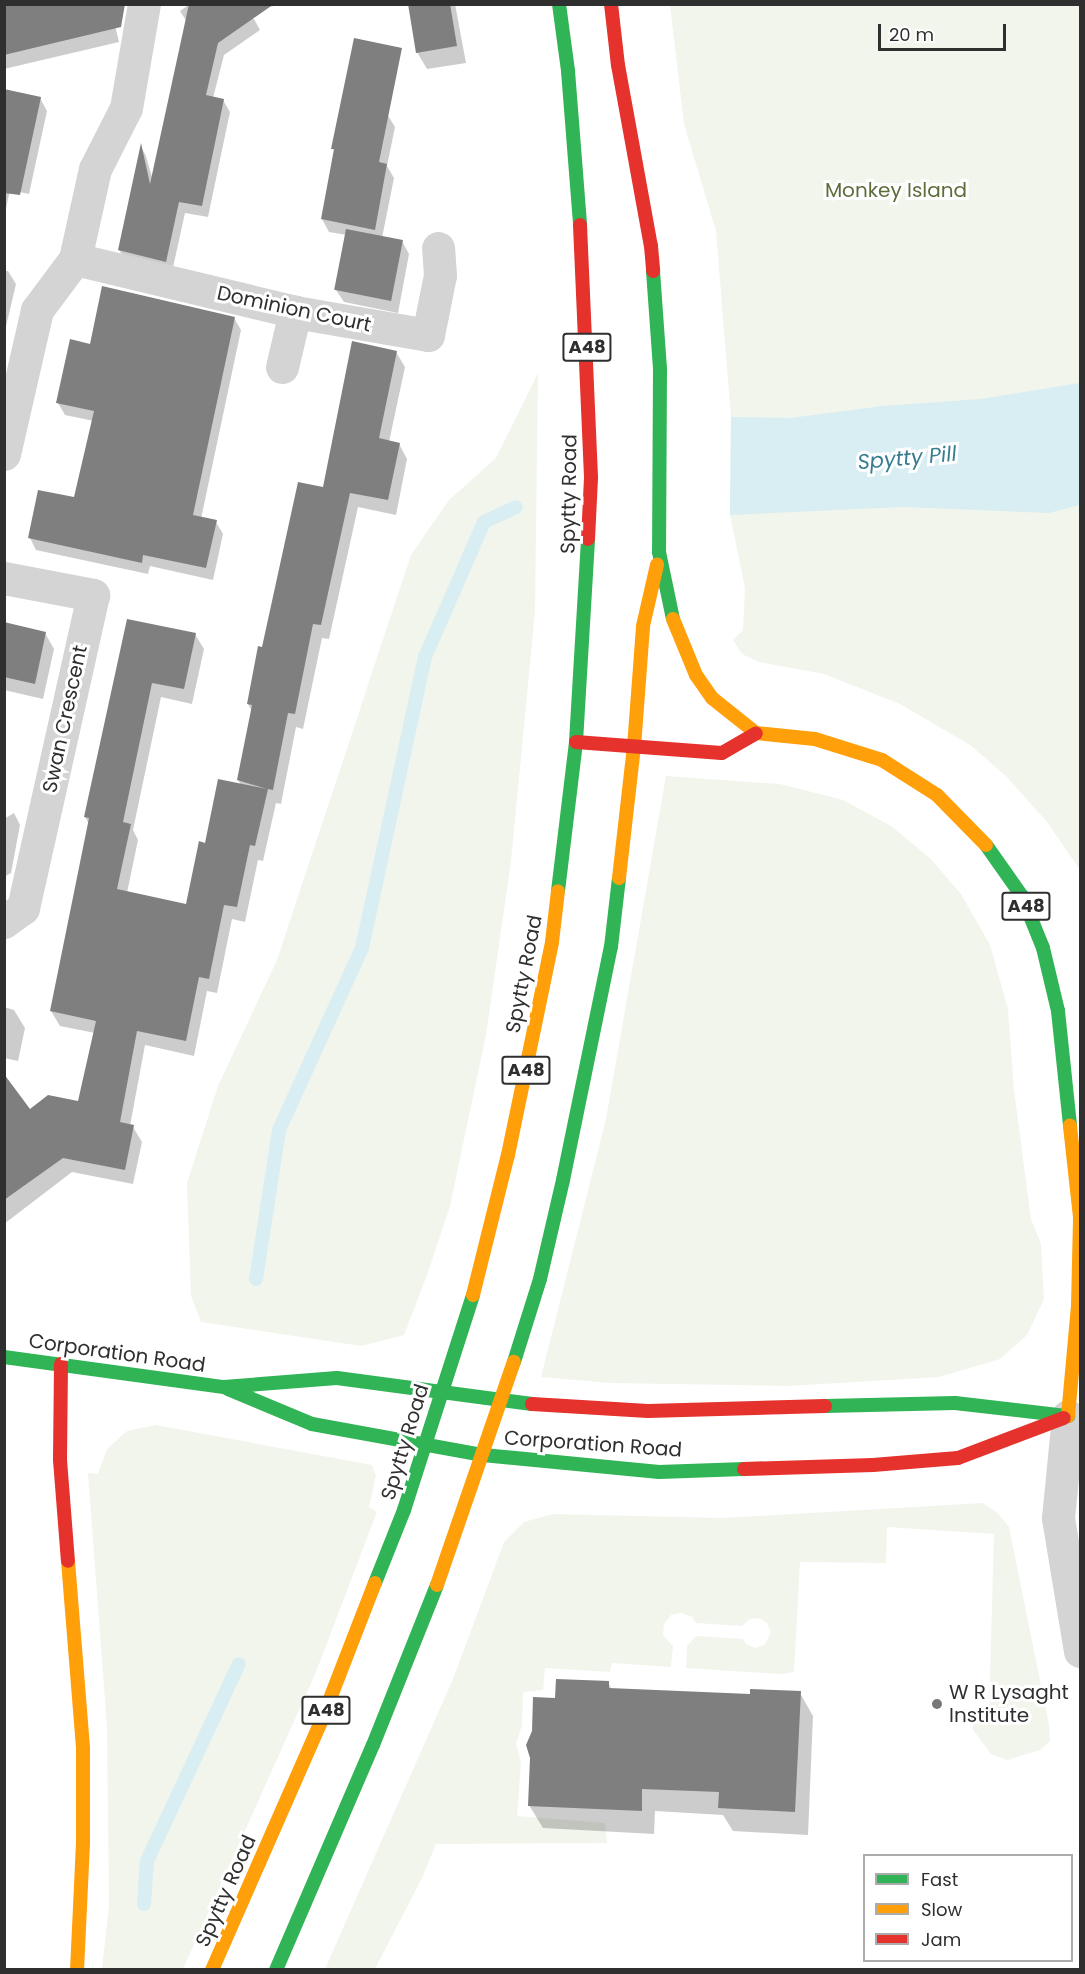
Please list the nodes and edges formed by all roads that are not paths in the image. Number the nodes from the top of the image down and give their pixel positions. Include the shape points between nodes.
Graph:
1 (144, 4) edge
2 (559, 4) edge
3 (611, 4) edge
4 (438, 248) dead end
5 (75, 259) junction
6 (295, 312) junction
7 (282, 367) dead end
8 (4, 454) edge
9 (659, 552) junction
10 (4, 578) edge
11 (756, 733) junction
12 (576, 742) junction
13 (634, 747) junction
14 (4, 922) edge
15 (1080, 1217) edge
16 (4, 1358) edge
17 (61, 1364) junction
18 (224, 1387) junction
19 (441, 1391) junction
20 (502, 1400) junction
21 (1074, 1416) edge
22 (425, 1445) junction
23 (483, 1455) junction
24 (1080, 1651) edge
25 (77, 1970) edge
26 (212, 1970) edge
27 (276, 1970) edge

1 - 5 street via 126,108 95,169
2 - 12 main road, Spytty Road / A48 via 584,275 591,478
3 - 9 main road, A48 via 618,65 651,246 660,368
4 - 6 street, Dominion Court via 440,275 428,335
5 - 6 street, Dominion Court
5 - 8 street via 37,310
6 - 7 street
9 - 11 main road, A48 via 675,627 696,675 712,698
9 - 13 main road, A48 via 643,626
10 - 14 street, Swan Crescent via 93,595 23,908
11 - 13 main road via 722,753
11 - 15 main road, A48 via 815,739 882,760 937,795 981,838 1022,897 1043,948 1058,1011
12 - 13 main road
12 - 19 main road, Spytty Road / A48 via 552,942 510,1144 479,1276
13 - 20 main road, A48 via 611,948 540,1280
15 - 21 main road, A48
16 - 17 main road, Corporation Road
17 - 18 main road, Corporation Road
17 - 25 main road via 60,1460 82,1748 83,1843
18 - 19 main road, Corporation Road via 337,1378
18 - 22 main road, Corporation Road via 312,1424
19 - 20 main road, Corporation Road
19 - 22 main road, Spytty Road / A48
20 - 21 main road, Corporation Road via 648,1411 955,1404
20 - 23 main road, A48
21 - 23 main road, Corporation Road via 958,1458 873,1465 659,1472
21 - 24 street via 1058,1518
22 - 23 main road, Corporation Road
22 - 26 main road, Spytty Road / A48 via 404,1510 321,1722
23 - 27 main road, A48 via 448,1557 373,1745

